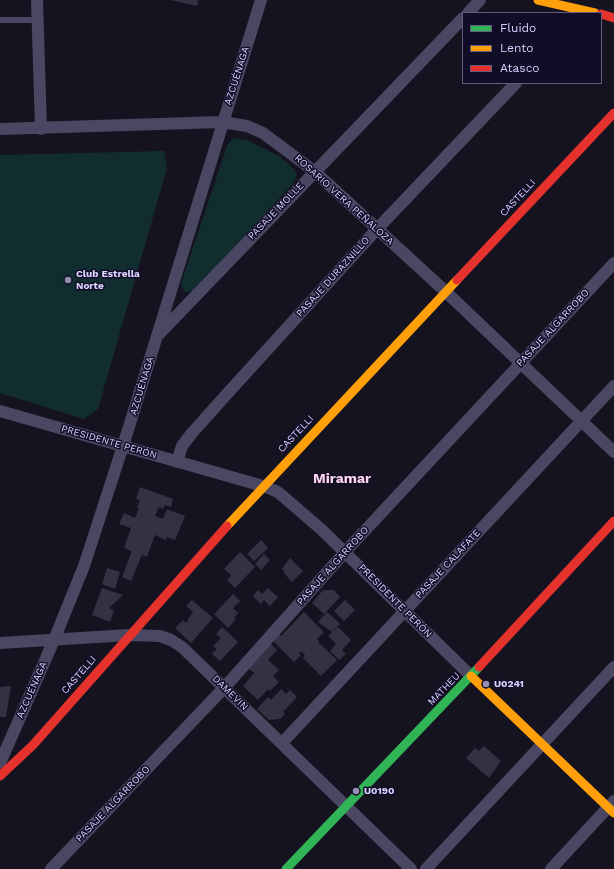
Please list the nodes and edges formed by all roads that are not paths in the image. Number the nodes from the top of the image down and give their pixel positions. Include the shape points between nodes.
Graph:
1 (37, 0) edge
2 (261, 0) edge
3 (480, 0) edge
4 (538, 0) edge
5 (469, 12) edge
6 (588, 12) edge
7 (602, 14) edge
8 (614, 18) edge
9 (462, 19) edge
10 (0, 20) edge
11 (37, 20) junction
12 (515, 84) edge
13 (614, 113) edge
14 (222, 122) junction
15 (41, 128) junction
16 (0, 129) edge
17 (314, 171) junction
18 (377, 229) junction
19 (614, 263) edge
20 (445, 291) junction
21 (156, 337) junction
22 (521, 362) junction
23 (614, 386) edge
24 (0, 411) edge
25 (582, 420) junction
26 (123, 446) junction
27 (614, 452) edge
28 (177, 462) junction
29 (263, 486) junction
30 (614, 521) edge
31 (345, 552) junction
32 (405, 612) junction
33 (129, 635) junction
34 (54, 640) junction
35 (0, 643) edge
36 (614, 667) edge
37 (471, 676) junction
38 (224, 688) junction
39 (282, 743) junction
40 (542, 745) junction
41 (0, 763) edge
42 (0, 776) edge
43 (347, 806) junction
44 (612, 807) edge
45 (50, 869) edge
46 (286, 869) edge
47 (411, 869) edge
48 (426, 869) edge
49 (551, 869) edge

1 - 11 street
2 - 14 street, AZCUÉNAGA
3 - 5 street
4 - 6 main road
7 - 8 main road
9 - 17 street, PASAJE MOLLE
10 - 11 lane
11 - 15 street
12 - 18 street, PASAJE DURAZNILLO
13 - 20 main road, CASTELLI
14 - 15 street, ROSARIO VERA PEÑALOZA
14 - 17 street, ROSARIO VERA PEÑALOZA via 247,126 263,133
14 - 21 street, AZCUÉNAGA
15 - 16 street, ROSARIO VERA PEÑALOZA
17 - 18 street, ROSARIO VERA PEÑALOZA
17 - 21 street, PASAJE MOLLE
18 - 20 street, ROSARIO VERA PEÑALOZA
18 - 28 street, PASAJE DURAZNILLO via 192,434 182,446
19 - 22 street, PASAJE ALGARROBO
20 - 22 street, ROSARIO VERA PEÑALOZA
20 - 29 main road, CASTELLI
21 - 26 street, AZCUÉNAGA
22 - 25 street, ROSARIO VERA PEÑALOZA
22 - 31 street, PASAJE ALGARROBO
23 - 25 street, PASAJE CALAFATE
24 - 26 street, PRESIDENTE PERÓN
25 - 27 street, ROSARIO VERA PEÑALOZA
25 - 32 street, PASAJE CALAFATE
26 - 28 street, PRESIDENTE PERÓN
26 - 34 street, AZCUÉNAGA via 84,566
28 - 29 street, PRESIDENTE PERÓN
29 - 31 street, PRESIDENTE PERÓN via 289,500
29 - 33 main road, CASTELLI
30 - 37 main road, MATHEU
31 - 32 street, PRESIDENTE PERÓN
31 - 38 street, PASAJE ALGARROBO
32 - 37 street, PRESIDENTE PERÓN
32 - 39 street, PASAJE CALAFATE
33 - 34 street, DAMEVIN
33 - 38 street, DAMEVIN via 160,636 170,640 182,647
33 - 42 main road, CASTELLI via 33,745
34 - 35 street, DAMEVIN
34 - 41 street, AZCUÉNAGA
36 - 40 street
37 - 40 main road, PRESIDENTE PERÓN
37 - 43 main road, MATHEU
38 - 39 street, DAMEVIN
38 - 45 street, PASAJE ALGARROBO
39 - 43 street, DAMEVIN
40 - 44 main road, PRESIDENTE PERÓN
40 - 48 street
43 - 46 main road, MATHEU
43 - 47 street, DAMEVIN
44 - 49 street

